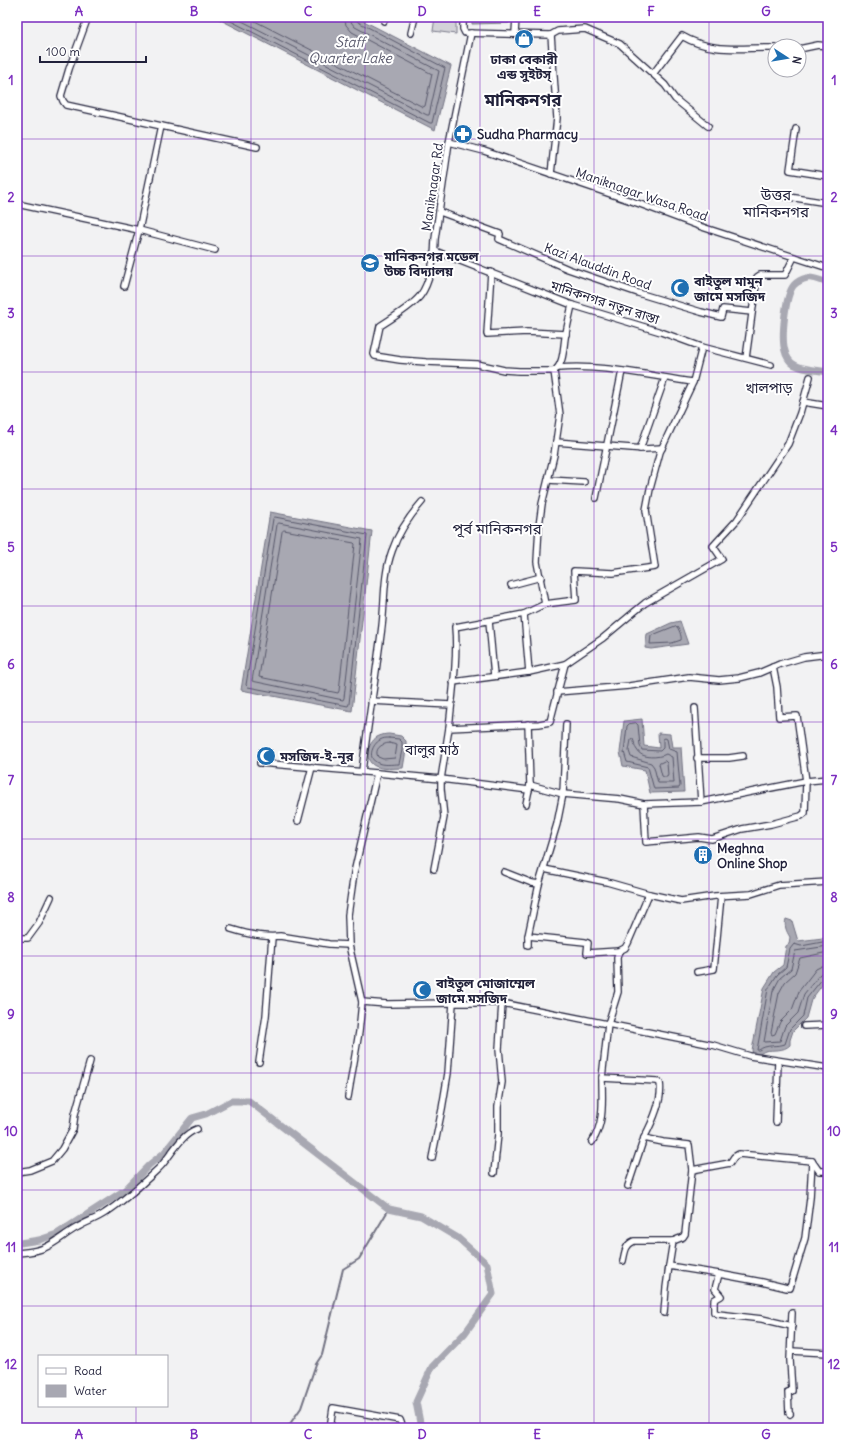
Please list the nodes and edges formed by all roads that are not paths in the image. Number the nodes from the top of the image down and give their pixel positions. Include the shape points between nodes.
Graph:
1 (88, 17) edge
2 (415, 17) edge
3 (463, 17) edge
4 (516, 17) edge
5 (411, 33) dead end
6 (471, 33) junction
7 (515, 34) junction
8 (551, 35) junction
9 (828, 46) edge
10 (807, 47) edge
11 (767, 48) edge
12 (653, 74) junction
13 (161, 126) junction
14 (708, 126) dead end
15 (796, 128) dead end
16 (449, 142) junction
17 (257, 147) dead end
18 (551, 174) junction
19 (828, 176) edge
20 (776, 195) dead end
21 (828, 203) edge
22 (17, 204) edge
23 (440, 212) junction
24 (139, 230) junction
25 (215, 250) dead end
26 (435, 251) junction
27 (794, 256) junction
28 (828, 268) edge
29 (491, 272) junction
30 (124, 286) dead end
31 (572, 305) junction
32 (752, 312) junction
33 (566, 334) junction
34 (702, 347) junction
35 (746, 358) junction
36 (771, 365) dead end
37 (556, 370) junction
38 (622, 371) junction
39 (810, 377) dead end
40 (665, 378) junction
41 (693, 382) junction
42 (803, 402) junction
43 (828, 406) edge
44 (556, 442) junction
45 (607, 446) junction
46 (662, 448) junction
47 (640, 449) junction
48 (548, 480) junction
49 (584, 482) dead end
50 (596, 498) dead end
51 (422, 502) dead end
52 (541, 577) junction
53 (512, 585) dead end
54 (545, 604) junction
55 (524, 614) junction
56 (489, 621) junction
57 (828, 654) edge
58 (565, 664) junction
59 (773, 667) junction
60 (528, 672) junction
61 (494, 676) junction
62 (453, 682) junction
63 (557, 692) junction
64 (371, 701) junction
65 (451, 705) junction
66 (695, 708) dead end
67 (528, 724) junction
68 (566, 724) dead end
69 (449, 728) junction
70 (743, 756) dead end
71 (697, 758) junction
72 (260, 763) dead end
73 (312, 767) junction
74 (362, 771) junction
75 (377, 773) junction
76 (441, 779) junction
77 (828, 779) edge
78 (806, 781) junction
79 (530, 787) junction
80 (563, 794) junction
81 (701, 802) junction
82 (526, 804) dead end
83 (644, 804) junction
84 (298, 821) dead end
85 (434, 869) dead end
86 (544, 869) junction
87 (504, 872) dead end
88 (828, 882) edge
89 (539, 884) junction
90 (649, 894) junction
91 (721, 896) junction
92 (51, 897) dead end
93 (230, 929) dead end
94 (528, 936) junction
95 (272, 937) junction
96 (17, 938) edge
97 (349, 945) junction
98 (528, 945) dead end
99 (619, 951) junction
100 (697, 972) dead end
101 (362, 1002) junction
102 (453, 1003) junction
103 (502, 1003) junction
104 (608, 1024) junction
105 (828, 1025) edge
106 (804, 1026) dead end
107 (90, 1061) dead end
108 (778, 1061) junction
109 (259, 1062) dead end
110 (828, 1068) edge
111 (602, 1078) junction
112 (348, 1097) dead end
113 (776, 1122) dead end
114 (196, 1129) dead end
115 (644, 1138) junction
116 (592, 1142) dead end
117 (432, 1158) dead end
118 (812, 1161) junction
119 (692, 1170) junction
120 (828, 1171) edge
121 (17, 1172) edge
122 (494, 1173) dead end
123 (628, 1186) dead end
124 (673, 1241) junction
125 (17, 1253) edge
126 (623, 1261) dead end
127 (669, 1266) junction
128 (719, 1274) junction
129 (792, 1312) dead end
130 (664, 1313) dead end
131 (792, 1326) junction
132 (791, 1350) junction
133 (828, 1353) edge
134 (790, 1414) dead end
135 (330, 1428) edge
136 (403, 1428) edge

1 - 13 street via 69,69 61,96 62,101 66,105
2 - 5 street
3 - 6 street via 464,31
4 - 7 street
6 - 7 street
6 - 16 street, Maniknagar Rd
7 - 8 street
8 - 12 street via 558,31 585,29 620,44
8 - 18 street via 557,118
9 - 10 street
11 - 12 street via 722,49 690,41 682,36
12 - 14 street via 675,98
13 - 17 street
13 - 24 street
15 - 19 street via 790,170
16 - 18 street, Maniknagar Wasa Road
16 - 23 street, Maniknagar Rd
18 - 27 street, Maniknagar Wasa Road
20 - 21 street
22 - 24 street
23 - 26 street, Maniknagar Rd
23 - 32 street, Kazi Alauddin Road via 500,234 499,239 568,269 638,293 721,317 723,309
24 - 25 street
24 - 30 street
26 - 29 street, মানিকনগর নতুন রাস্তা
26 - 37 street, Maniknagar Rd via 426,285 420,296 380,326 374,354 376,356 420,362 477,364 504,370
27 - 28 street, Maniknagar Wasa Road
27 - 32 street via 785,275 757,277
29 - 31 street, মানিকনগর নতুন রাস্তা
29 - 33 street via 487,334
31 - 33 street
31 - 34 street, মানিকনগর নতুন রাস্তা
32 - 35 street
33 - 37 street via 563,353
34 - 35 street, মানিকনগর নতুন রাস্তা
34 - 41 street
35 - 36 street, মানিকনগর নতুন রাস্তা
37 - 38 street via 577,367
37 - 44 street via 560,415
38 - 40 street
38 - 45 street
39 - 42 street
40 - 41 street
40 - 47 street
41 - 46 street
42 - 43 street
42 - 58 street via 788,444 737,520 713,546 722,559 645,603 603,638
44 - 45 street
44 - 48 street
45 - 47 street
45 - 50 street
46 - 47 street
46 - 54 street via 646,510 655,567 612,572 574,571 576,600
48 - 49 street
48 - 52 street via 539,526 537,562
51 - 64 street via 410,515 391,552 386,573 382,625
52 - 53 street
52 - 54 street
54 - 55 street
55 - 56 street
55 - 60 street
56 - 61 street
56 - 62 street via 454,627 456,635
57 - 59 street via 804,657
58 - 60 street
58 - 63 street
59 - 63 street via 739,678 718,680 689,677 630,686
59 - 78 street via 779,717 796,716
60 - 61 street
61 - 62 street
62 - 65 street
63 - 67 street via 550,722
64 - 65 street
64 - 74 street
65 - 69 street
66 - 71 street
67 - 69 street
67 - 79 street
68 - 80 street
69 - 76 street
70 - 71 street
71 - 81 street
72 - 73 street
73 - 74 street
73 - 84 street
74 - 75 street
75 - 76 street
75 - 97 street via 354,873 348,915
76 - 79 street
76 - 85 street via 444,817
77 - 78 street
78 - 81 street
78 - 83 street via 806,814 712,839 699,837 646,842
79 - 80 street
79 - 82 street
80 - 83 street via 620,799
80 - 86 street
81 - 83 street
86 - 89 street
86 - 90 street
87 - 89 street
88 - 91 street via 779,885 751,894
89 - 94 street
90 - 91 street via 681,901
90 - 99 street via 628,943
91 - 100 street via 714,969
92 - 96 street via 39,923 28,938
93 - 95 street
94 - 98 street
94 - 99 street via 585,942 588,943 587,953
95 - 97 street
95 - 109 street via 266,1016
97 - 101 street
99 - 104 street via 618,992
101 - 102 street
101 - 112 street
102 - 103 street
102 - 117 street via 448,1073
103 - 104 street
103 - 122 street via 499,1049 502,1082
104 - 108 street
104 - 111 street
105 - 106 street
107 - 121 street via 73,1129 62,1149 42,1166
108 - 110 street
108 - 113 street
111 - 115 street via 660,1083 657,1108
111 - 116 street via 603,1111 598,1132
114 - 125 street via 184,1137 148,1179 105,1213 43,1248
115 - 119 street via 689,1145
115 - 123 street
118 - 119 street via 739,1154 730,1163
118 - 120 street via 819,1171
118 - 128 street via 805,1238 790,1288
119 - 124 street via 685,1234
124 - 126 street via 634,1241 626,1247
124 - 127 street
127 - 128 street
127 - 130 street
128 - 131 street via 715,1289 720,1296 714,1300 714,1312
129 - 131 street
131 - 132 street
132 - 133 street
132 - 134 street via 792,1391 788,1392
135 - 136 street via 333,1408 400,1420

